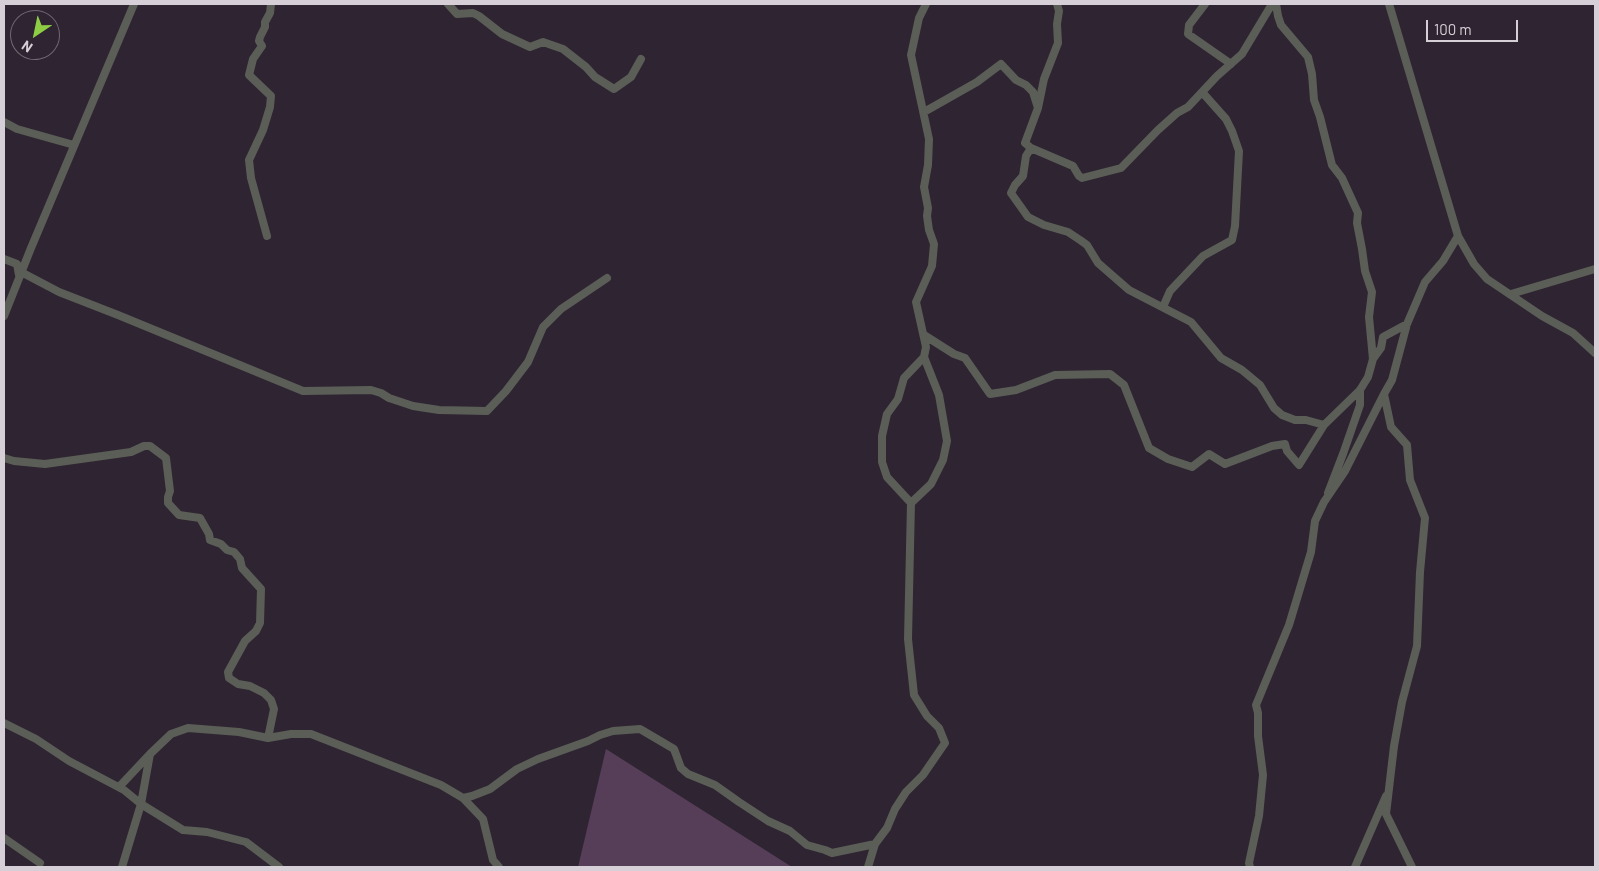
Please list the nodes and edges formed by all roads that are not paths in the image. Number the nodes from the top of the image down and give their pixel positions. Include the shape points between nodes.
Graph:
1 (134, 4) edge
2 (271, 4) edge
3 (448, 4) edge
4 (926, 4) edge
5 (1057, 4) edge
6 (1205, 4) edge
7 (1274, 4) edge
8 (1389, 4) edge
9 (641, 59) dead end
10 (1231, 64) junction
11 (1202, 92) junction
12 (1038, 108) junction
13 (924, 112) junction
14 (4, 122) edge
15 (74, 144) junction
16 (1031, 148) junction
17 (267, 236) dead end
18 (1458, 236) junction
19 (4, 258) edge
20 (1595, 269) edge
21 (20, 274) junction
22 (607, 278) dead end
23 (1511, 294) junction
24 (1163, 307) junction
25 (4, 316) edge
26 (1369, 324) junction
27 (1407, 324) junction
28 (924, 335) junction
29 (1383, 337) junction
30 (1595, 353) edge
31 (924, 357) junction
32 (1373, 360) junction
33 (1360, 390) junction
34 (1384, 394) junction
35 (1324, 424) junction
36 (4, 458) edge
37 (1324, 502) junction
38 (911, 503) junction
39 (4, 723) edge
40 (268, 738) junction
41 (150, 754) junction
42 (119, 787) junction
43 (1388, 789) junction
44 (463, 798) junction
45 (141, 804) junction
46 (4, 838) edge
47 (875, 844) junction
48 (41, 866) edge
49 (122, 867) edge
50 (279, 867) edge
51 (499, 867) edge
52 (868, 867) edge
53 (1250, 867) edge
54 (1355, 867) edge
55 (1412, 867) edge

1 - 15 street
2 - 17 street via 259,41 262,46 253,59 249,75 271,96 270,107 249,160
3 - 9 street via 457,14 473,13 502,34 530,47 543,42 563,49 594,77 614,89 631,77
4 - 13 street via 919,18 911,55
5 - 12 street via 1058,43 1044,78
6 - 10 street via 1188,25 1188,34
7 - 10 street via 1242,54
7 - 26 street via 1282,25 1308,57 1314,100 1332,165 1342,178 1358,213 1365,272 1372,292
8 - 18 street
10 - 11 street
11 - 16 street via 1121,168 1082,178 1073,166
11 - 24 street via 1226,119 1239,150 1235,226 1232,240 1203,256 1170,291
12 - 13 street via 1033,92 1001,64 977,82
12 - 16 street via 1025,143
13 - 28 street via 929,139 924,187 929,230 934,244 932,266 916,302
14 - 15 street via 17,129
15 - 21 street
16 - 24 street via 1026,156 1023,176 1011,193 1028,217 1080,240 1098,263 1129,290
18 - 23 street via 1474,264 1488,279
18 - 27 street via 1425,282
19 - 21 street via 17,264
20 - 23 street
21 - 22 street via 302,390 371,390 413,406 487,412 528,362 542,327 561,309
21 - 25 street
23 - 30 street via 1573,333
24 - 35 street via 1191,322 1221,358 1260,385 1282,415
26 - 29 street
26 - 32 street
27 - 29 street
27 - 34 street via 1392,380
28 - 31 street
28 - 35 street via 965,358 990,394 1016,390 1056,375 1110,374 1124,385 1149,448 1192,467 1209,454 1225,464 1285,444 1299,465
29 - 32 street via 1382,348
31 - 38 street via 939,395 947,441 943,460 931,484
31 - 38 street via 904,378 898,399 887,414 882,436 882,462 886,477
32 - 33 street
33 - 35 street
33 - 37 street via 1360,405
34 - 37 street via 1345,471
34 - 43 street via 1391,427 1407,445 1410,480 1425,518 1417,646 1402,702
36 - 40 street via 45,464 131,452 150,446 166,458 170,491 168,503 179,514 200,518 210,540 234,552 242,568 261,589 260,623 245,641 228,672 229,678 238,684 250,686 271,700 274,709
37 - 53 street via 1315,521 1311,552 1289,625 1256,705 1263,775
38 - 47 street via 908,639 914,695 939,728 945,743 923,775 906,792
39 - 42 street
40 - 41 street via 188,728 172,734
40 - 44 street via 311,734 441,785
41 - 42 street
41 - 45 street
42 - 45 street
43 - 54 street
43 - 55 street via 1386,814
44 - 47 street via 490,789 538,758 614,731 640,729 674,749 681,768 688,774 715,785 807,845 832,853
44 - 51 street via 483,820 493,860
45 - 49 street
45 - 50 street via 183,830 246,842
46 - 48 street
47 - 52 street

